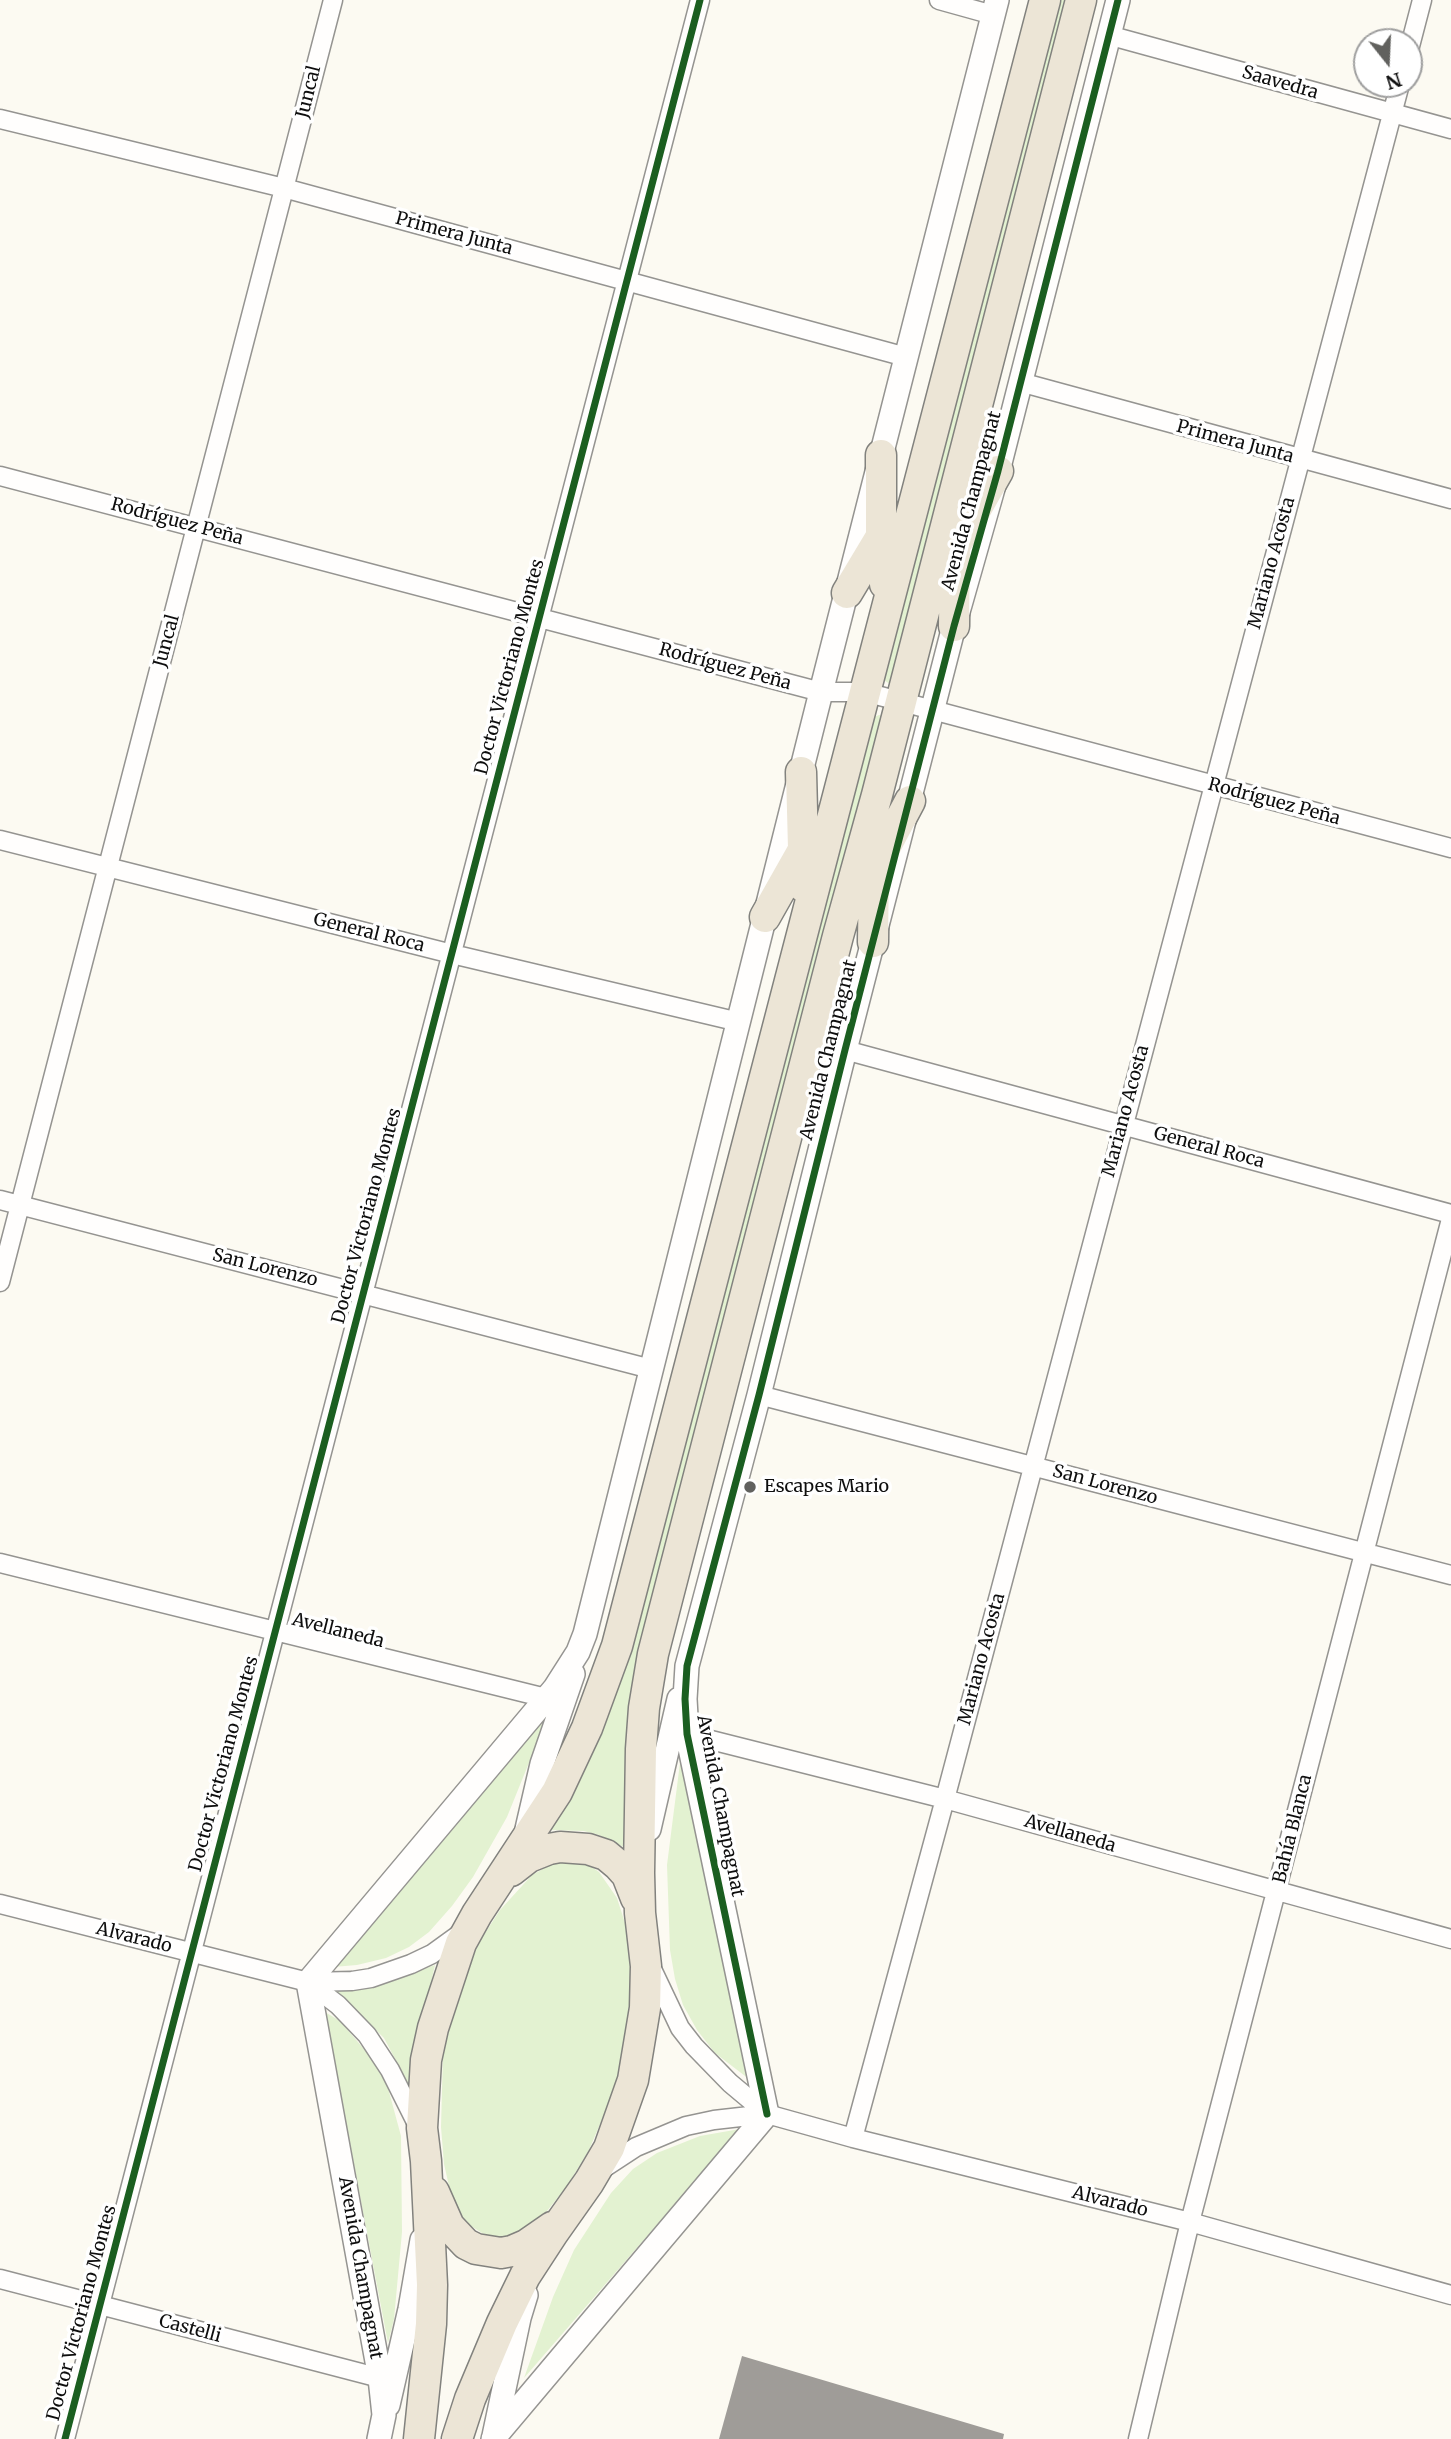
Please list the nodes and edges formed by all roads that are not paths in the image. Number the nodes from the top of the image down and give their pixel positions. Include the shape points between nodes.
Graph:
1 (333, 0) edge
2 (700, 0) edge
3 (939, 0) edge
4 (1045, 0) edge
5 (1081, 0) edge
6 (1118, 0) edge
7 (1422, 0) edge
8 (995, 8) edge
9 (1415, 28) edge
10 (1108, 35) junction
11 (1396, 98) edge
12 (1392, 114) junction
13 (0, 119) edge
14 (1451, 129) edge
15 (284, 188) junction
16 (627, 282) junction
17 (906, 357) junction
18 (1020, 382) junction
19 (881, 456) junction
20 (1300, 459) junction
21 (923, 471) junction
22 (998, 471) junction
23 (0, 476) edge
24 (958, 477) junction
25 (1451, 499) edge
26 (196, 527) junction
27 (881, 537) junction
28 (955, 544) junction
29 (847, 593) junction
30 (887, 606) junction
31 (922, 614) junction
32 (539, 618) junction
33 (954, 626) junction
34 (821, 692) junction
35 (865, 692) junction
36 (900, 701) junction
37 (933, 711) junction
38 (801, 772) junction
39 (840, 784) junction
40 (1213, 786) junction
41 (877, 795) junction
42 (910, 801) junction
43 (0, 840) edge
44 (1451, 848) edge
45 (804, 849) junction
46 (108, 867) junction
47 (873, 871) junction
48 (765, 917) junction
49 (805, 927) junction
50 (838, 936) junction
51 (873, 942) junction
52 (452, 954) junction
53 (739, 1022) junction
54 (845, 1050) junction
55 (1123, 1125) junction
56 (0, 1200) edge
57 (20, 1205) junction
58 (1451, 1214) edge
59 (1451, 1219) edge
60 (0, 1282) edge
61 (363, 1294) junction
62 (651, 1369) junction
63 (760, 1395) junction
64 (1032, 1466) junction
65 (1365, 1552) junction
66 (0, 1563) edge
67 (1451, 1575) edge
68 (275, 1632) junction
69 (585, 1634) junction
70 (687, 1665) junction
71 (546, 1698) junction
72 (687, 1734) junction
73 (945, 1799) junction
74 (523, 1846) junction
75 (639, 1873) junction
76 (1277, 1892) junction
77 (485, 1903) junction
78 (0, 1904) edge
79 (641, 1922) junction
80 (1451, 1938) edge
81 (191, 1953) junction
82 (308, 1982) junction
83 (767, 2114) junction
84 (853, 2138) junction
85 (426, 2155) junction
86 (589, 2182) junction
87 (570, 2208) junction
88 (429, 2213) junction
89 (1190, 2222) junction
90 (541, 2252) junction
91 (0, 2279) edge
92 (1451, 2295) edge
93 (100, 2305) junction
94 (380, 2378) junction
95 (384, 2415) junction
96 (65, 2439) edge
97 (379, 2439) edge
98 (419, 2439) edge
99 (457, 2439) edge
100 (493, 2439) edge
101 (1138, 2439) edge

1 - 15 street, Juncal
2 - 16 street, Doctor Victoriano Montes
3 - 8 street
4 - 21 highway, Avenida Champagnat
5 - 24 highway, Avenida Champagnat
6 - 10 street, Avenida Champagnat
7 - 9 street
8 - 17 street, Avenida Champagnat
10 - 12 street, Saavedra
10 - 18 street, Avenida Champagnat
11 - 12 street, Mariano Acosta
12 - 14 street, Saavedra
12 - 20 street, Mariano Acosta
13 - 15 street, Primera Junta
15 - 16 street, Primera Junta
15 - 26 street, Juncal
16 - 17 street, Primera Junta
16 - 32 street, Doctor Victoriano Montes
17 - 19 street, Avenida Champagnat
18 - 20 street, Primera Junta
18 - 22 street, Avenida Champagnat
19 - 27 highway
19 - 29 street, Avenida Champagnat
20 - 25 street, Primera Junta
20 - 40 street, Mariano Acosta
21 - 27 highway
21 - 30 highway, Avenida Champagnat
22 - 28 highway
22 - 33 street, Avenida Champagnat
23 - 26 street, Rodríguez Peña
24 - 28 highway
24 - 31 highway, Avenida Champagnat
26 - 32 street, Rodríguez Peña
26 - 46 street, Juncal
27 - 29 highway
27 - 30 highway
28 - 31 highway
28 - 33 highway
29 - 34 street, Avenida Champagnat
30 - 35 highway, Avenida Champagnat
31 - 36 highway, Avenida Champagnat
32 - 34 street, Rodríguez Peña
32 - 52 street, Doctor Victoriano Montes
33 - 37 street, Avenida Champagnat
34 - 35 street, Rodríguez Peña
34 - 38 street, Avenida Champagnat
35 - 36 street, Rodríguez Peña
35 - 39 highway, Avenida Champagnat
36 - 37 street, Rodríguez Peña
36 - 41 highway, Avenida Champagnat
37 - 40 street, Rodríguez Peña
37 - 42 street, Avenida Champagnat
38 - 45 highway
38 - 48 street, Avenida Champagnat
39 - 45 highway
39 - 49 highway, Avenida Champagnat
40 - 44 street, Rodríguez Peña
40 - 55 street, Mariano Acosta
41 - 47 highway
41 - 50 highway, Avenida Champagnat
42 - 47 highway
42 - 51 street, Avenida Champagnat
43 - 46 street, General Roca
45 - 48 highway
45 - 49 highway
46 - 52 street, General Roca
46 - 57 street, Juncal
47 - 50 highway
47 - 51 highway
48 - 53 street, Avenida Champagnat
49 - 74 highway, Avenida Champagnat via 617,1646 574,1758
50 - 75 highway, Avenida Champagnat via 653,1654 641,1749
51 - 54 street, Avenida Champagnat
52 - 53 street, General Roca
52 - 61 street, Doctor Victoriano Montes
53 - 62 street, Avenida Champagnat
54 - 55 street, General Roca
54 - 63 street, Avenida Champagnat
55 - 58 street, General Roca
55 - 64 street, Mariano Acosta
56 - 57 street, San Lorenzo
57 - 60 street, Juncal
57 - 61 street, San Lorenzo
59 - 65 street, Bahía Blanca
61 - 62 street, San Lorenzo
61 - 68 street, Doctor Victoriano Montes
62 - 69 street, Avenida Champagnat
63 - 64 street, San Lorenzo
63 - 70 street, Avenida Champagnat
64 - 65 street, San Lorenzo
64 - 73 street, Mariano Acosta
65 - 67 street, San Lorenzo
65 - 76 street, Bahía Blanca
66 - 68 street, Avellaneda
68 - 71 street, Avellaneda
68 - 81 street, Doctor Victoriano Montes
69 - 71 street, Avenida Champagnat via 562,1679
69 - 74 street, Avenida Champagnat via 542,1764
70 - 72 street, Avenida Champagnat
70 - 75 street, Avenida Champagnat
71 - 82 street, Avenida Champagnat
72 - 73 street, Avellaneda
72 - 83 street, Avenida Champagnat
73 - 76 street, Avellaneda
73 - 84 street, Mariano Acosta
74 - 77 highway, Avenida Champagnat
75 - 79 highway, Avenida Champagnat
76 - 80 street, Avellaneda
76 - 89 street, Bahía Blanca
77 - 79 highway via 513,1869 538,1852 560,1847 588,1849 606,1855 627,1875
77 - 82 street, Alvarado via 460,1934 411,1965 371,1978
77 - 85 highway, Avenida Champagnat via 461,1943 433,2028 423,2092
78 - 81 street, Alvarado
79 - 83 street, Alvarado via 657,1984 680,2028 711,2064
79 - 86 highway, Avenida Champagnat via 645,2008 633,2080 609,2148
81 - 82 street, Alvarado
81 - 93 street, Doctor Victoriano Montes
82 - 85 street, Alvarado via 338,2005 378,2050 415,2117
82 - 94 street, Avenida Champagnat
83 - 84 street, Alvarado
83 - 86 street, Alvarado via 674,2130 635,2147
83 - 100 street, Avenida Champagnat
84 - 89 street, Alvarado
85 - 87 highway via 432,2188 449,2226 476,2249 501,2253 526,2245
85 - 88 highway, Avenida Champagnat
86 - 87 highway, Avenida Champagnat
87 - 90 highway, Avenida Champagnat
88 - 95 street, Avenida Champagnat
88 - 98 highway, Avenida Champagnat via 431,2324
89 - 92 street, Alvarado
89 - 101 street, Bahía Blanca
90 - 99 highway, Avenida Champagnat via 502,2323
90 - 100 street, Avenida Champagnat via 519,2318
91 - 93 street, Castelli
93 - 94 street, Castelli
93 - 96 street, Doctor Victoriano Montes
94 - 95 street, Avenida Champagnat
95 - 97 street, Avenida Champagnat

